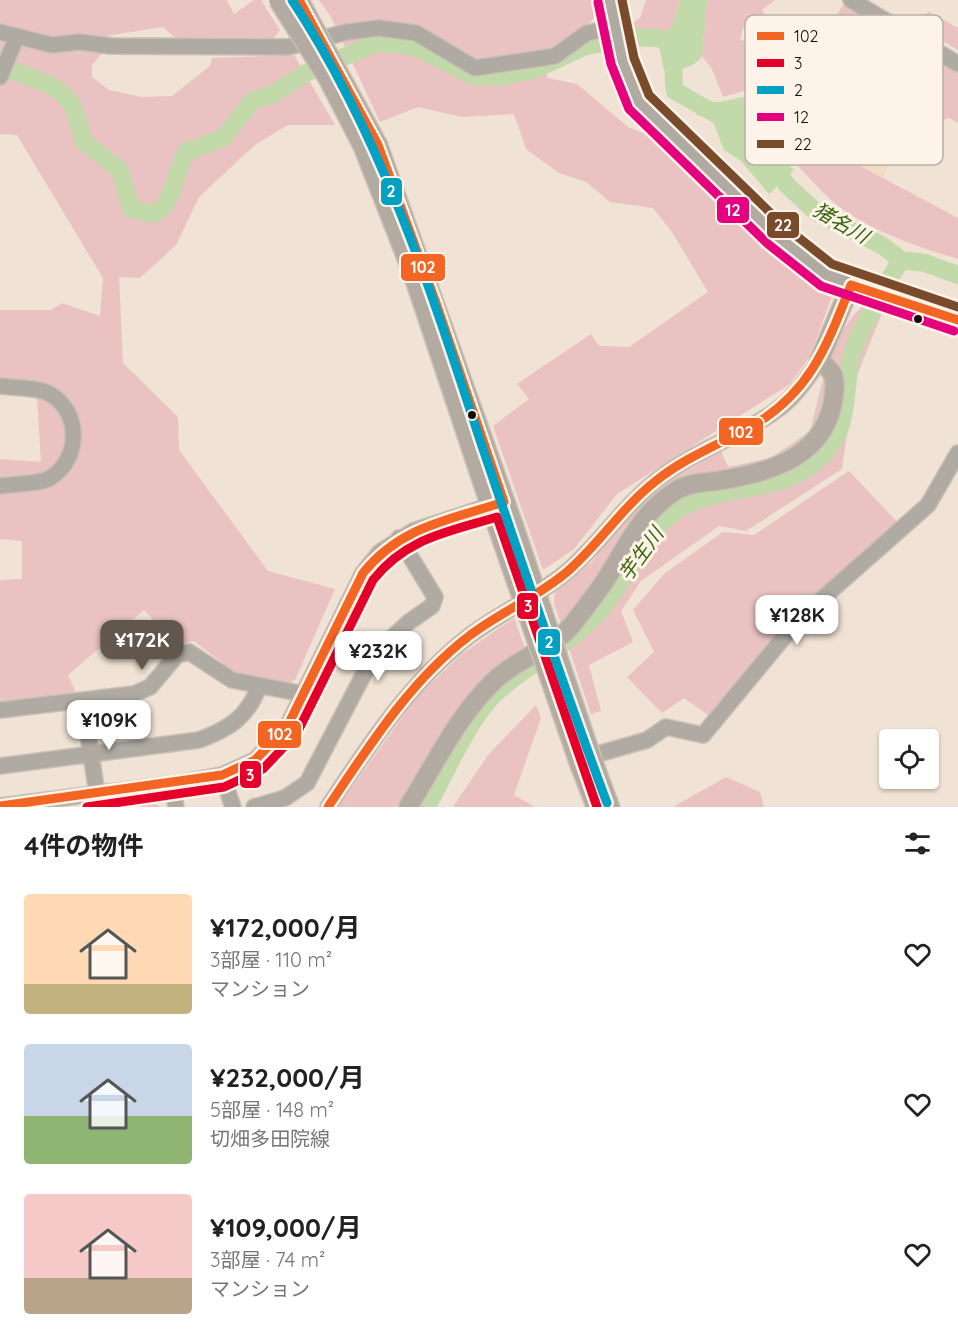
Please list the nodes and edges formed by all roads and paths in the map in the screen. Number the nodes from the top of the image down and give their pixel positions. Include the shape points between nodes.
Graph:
1 (278, 0) edge
2 (299, 0) edge
3 (610, 0) edge
4 (851, 0) edge
5 (876, 15) edge
6 (0, 32) edge
7 (617, 35) junction
8 (16, 39) junction
9 (943, 55) edge
10 (958, 64) edge
11 (1, 76) edge
12 (370, 146) junction
13 (851, 285) junction
14 (958, 320) edge
15 (819, 361) junction
16 (0, 386) edge
17 (958, 453) edge
18 (0, 486) edge
19 (497, 504) junction
20 (399, 538) junction
21 (259, 686) junction
22 (304, 694) junction
23 (83, 701) junction
24 (0, 710) edge
25 (92, 753) junction
26 (588, 762) junction
27 (0, 766) edge
28 (222, 775) junction
29 (172, 784) junction
30 (98, 800) edge
31 (0, 806) edge
32 (176, 807) edge
33 (232, 807) edge
34 (254, 807) edge
35 (328, 807) edge
36 (408, 807) edge
37 (596, 807) edge
38 (610, 807) edge

1 - 12 main road, bridge
2 - 12 main road, bridge
3 - 7 street
4 - 5 street
6 - 8 street
7 - 8 street via 587,33 555,56 475,68 417,33 379,28 288,47 111,46 79,42 52,45
7 - 13 street via 622,61 639,102 776,236 826,275
8 - 11 street
9 - 10 street
12 - 19 main road via 436,303
13 - 14 main road
13 - 15 main road
15 - 35 street via 782,406 677,465 625,507 566,573 447,654 419,680
15 - 36 main road via 832,369 834,399 825,425 810,448 786,465 694,484 675,490 660,503 631,536 609,576 571,626 513,664 467,708
16 - 18 street via 49,393 67,409 75,433 68,461 49,479
17 - 26 street via 928,505 799,619 703,735 666,727 647,740
19 - 20 street
19 - 26 main road, bridge
20 - 22 street via 380,552 363,573
20 - 34 street via 435,597 432,606 393,637 366,670 307,783 285,798
21 - 22 street
21 - 23 street via 232,680 189,652 177,655 162,675 142,691
21 - 25 street via 253,704 241,720 221,732 199,740
22 - 28 street via 277,740 255,760
23 - 24 street
23 - 25 street
25 - 27 street
25 - 30 street
26 - 37 main road
26 - 38 main road
28 - 29 street
28 - 33 street
29 - 30 street
29 - 32 street
30 - 31 street

